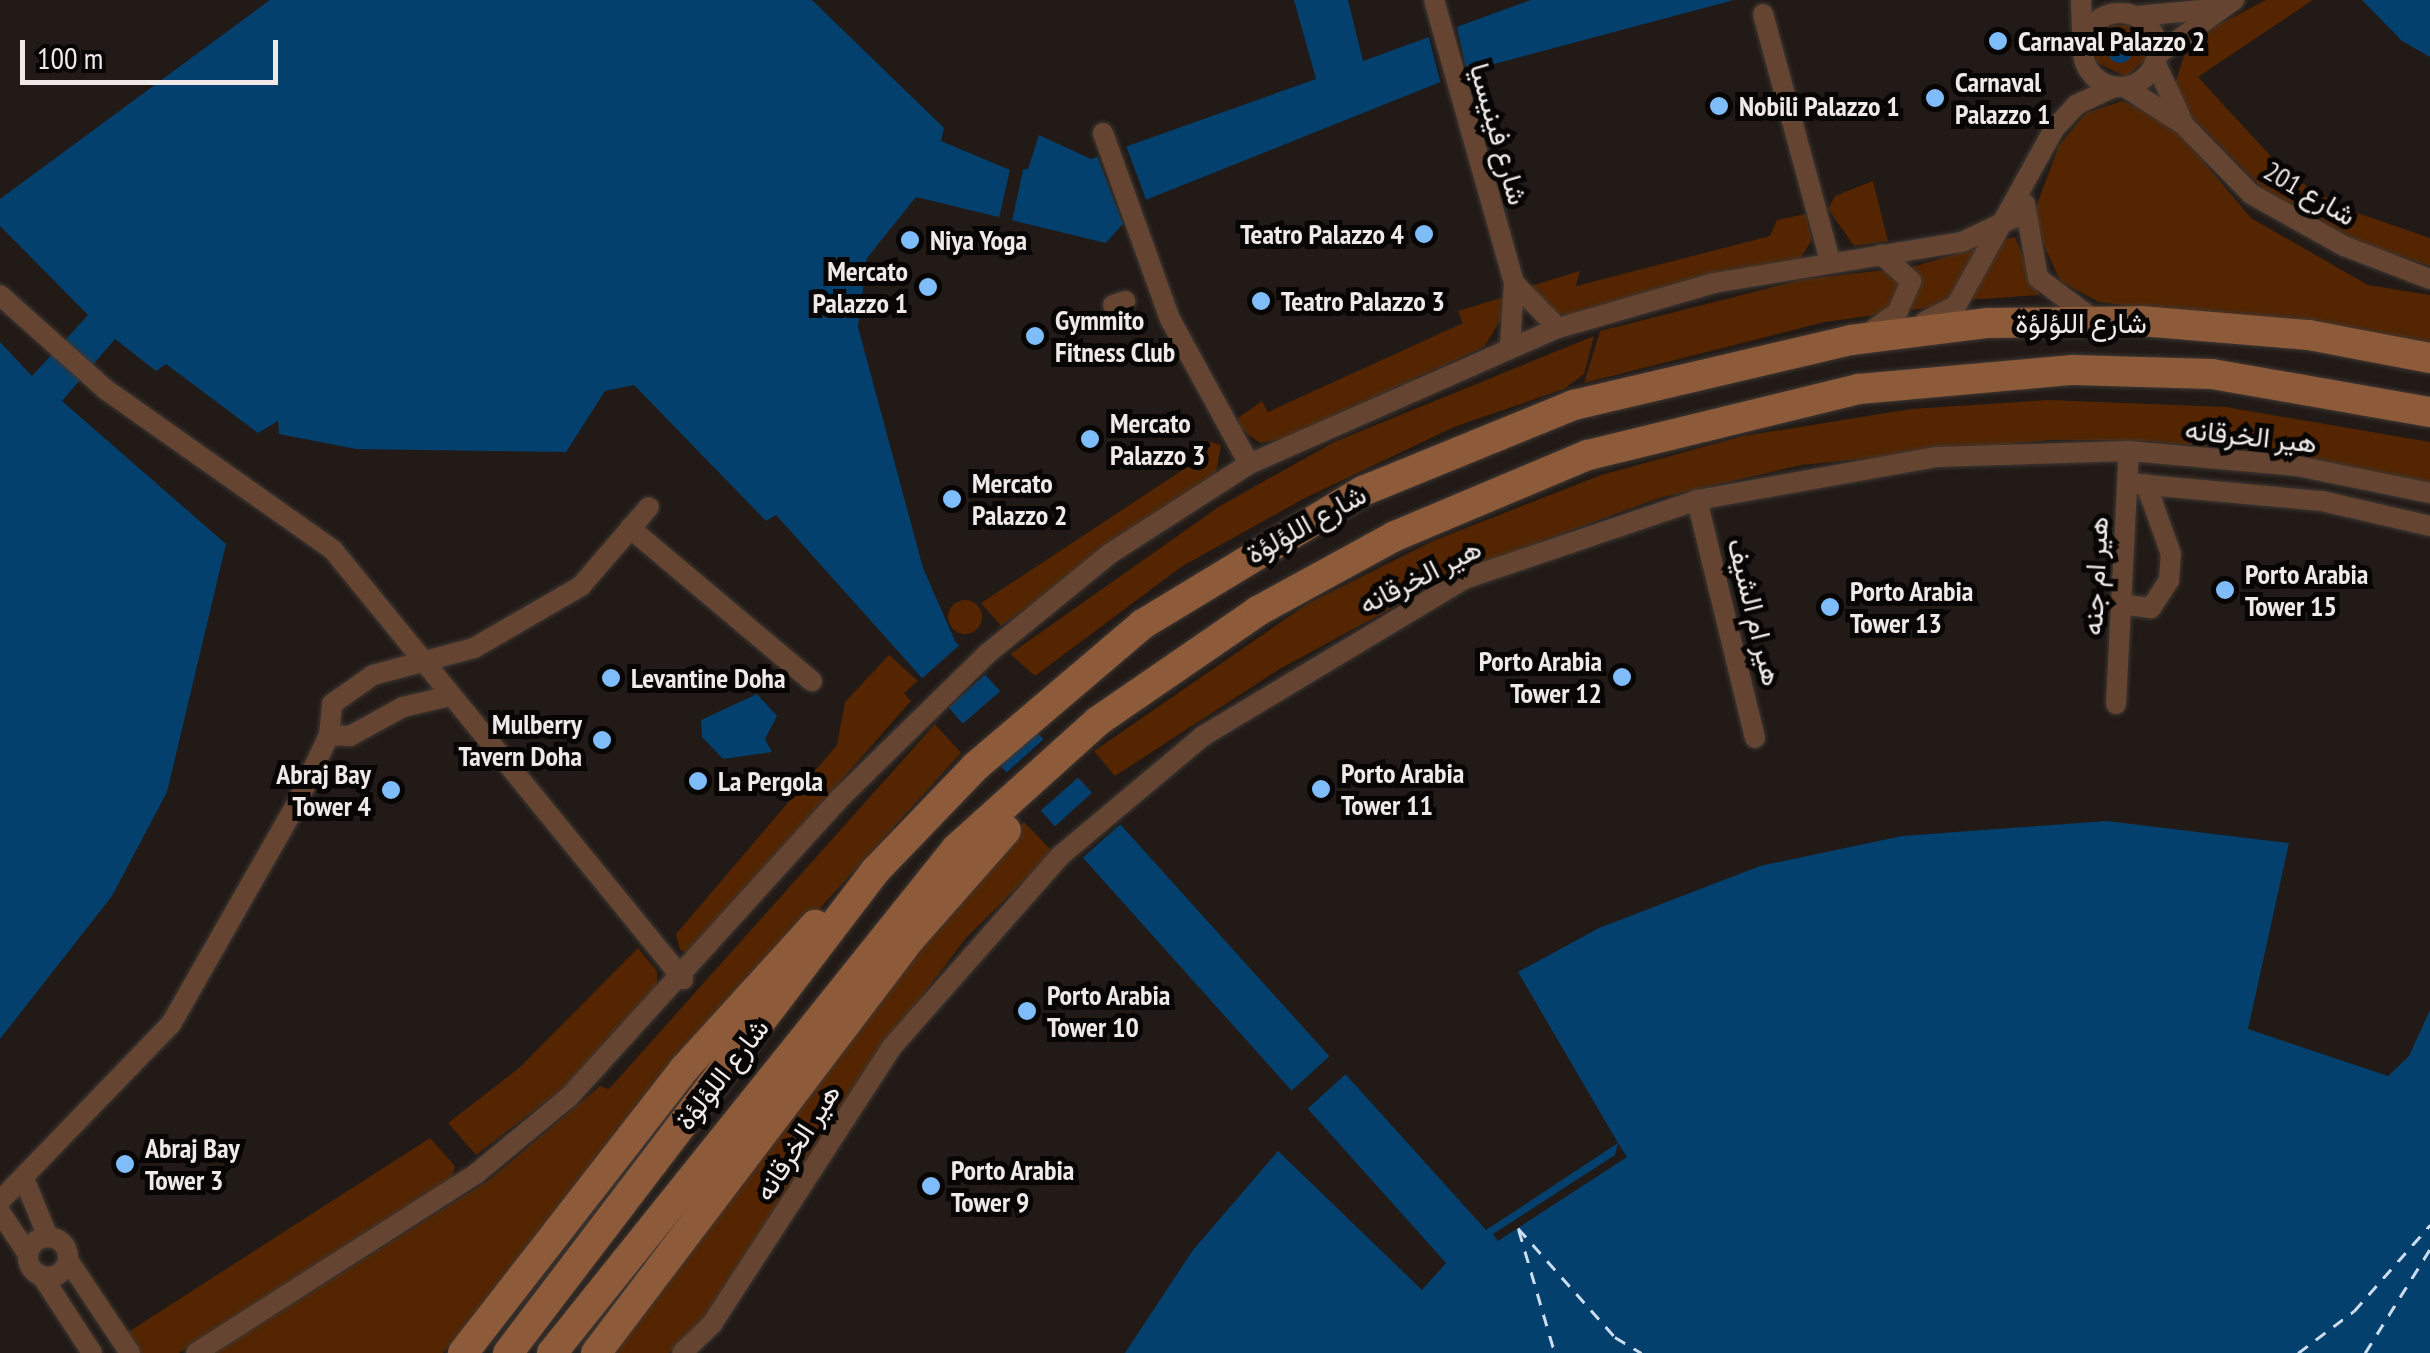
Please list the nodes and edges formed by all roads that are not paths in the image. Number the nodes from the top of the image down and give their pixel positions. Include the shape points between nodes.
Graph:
1 (2082, 0) edge
2 (2229, 3) edge
3 (1435, 5) edge
4 (2124, 10) edge
5 (1763, 14) dead end
6 (2084, 53) junction
7 (2156, 59) junction
8 (2120, 87) junction
9 (2076, 104) junction
10 (2184, 124) junction
11 (1102, 132) dead end
12 (2031, 166) junction
13 (2024, 213) junction
14 (1999, 226) junction
15 (1880, 254) junction
16 (1830, 260) junction
17 (2430, 279) edge
18 (1514, 283) junction
19 (0, 295) edge
20 (2141, 321) junction
21 (1558, 328) junction
22 (1851, 340) junction
23 (1510, 346) junction
24 (2430, 358) edge
25 (2430, 412) edge
26 (2129, 451) junction
27 (1249, 464) junction
28 (2137, 483) junction
29 (2430, 493) edge
30 (1698, 500) junction
31 (649, 507) dead end
32 (2430, 526) edge
33 (630, 528) junction
34 (2121, 604) junction
35 (426, 666) junction
36 (812, 682) dead end
37 (450, 696) junction
38 (2116, 704) dead end
39 (329, 735) junction
40 (1754, 738) dead end
41 (1016, 805) junction
42 (876, 870) junction
43 (683, 979) junction
44 (26, 1181) junction
45 (0, 1200) edge
46 (0, 1212) edge
47 (48, 1237) junction
48 (28, 1254) junction
49 (68, 1260) junction
50 (42, 1276) junction
51 (720, 1312) junction
52 (92, 1353) edge
53 (130, 1353) edge
54 (196, 1353) edge
55 (463, 1353) edge
56 (508, 1353) edge
57 (552, 1353) edge
58 (596, 1353) edge
59 (682, 1353) edge
60 (706, 1353) edge

1 - 6 street
2 - 4 street
2 - 7 street
3 - 18 street, شارع فينيسيا
4 - 6 street via 2093,23
4 - 7 street via 2153,33
5 - 16 street
6 - 8 street
6 - 9 street
7 - 8 street
7 - 10 street, شارع 201
8 - 9 street
8 - 10 street, شارع 201
9 - 12 street
10 - 17 street, شارع 201 via 2252,194 2344,246
11 - 27 street via 1170,320
12 - 13 street
12 - 14 street
13 - 14 street
13 - 20 street via 2038,278 2063,304
14 - 15 street via 1962,242
14 - 22 street via 1956,306
15 - 16 street
15 - 22 street via 1910,274 1908,291 1887,323
16 - 21 street
18 - 21 street, شارع فينيسيا
18 - 23 street, شارع فينيسيا
19 - 35 street via 105,390 308,526
20 - 22 main road, شارع اللؤلؤة via 1988,324
20 - 24 main road, شارع اللؤلؤة via 2310,335
21 - 23 street
22 - 42 main road, شارع اللؤلؤة via 1652,381 1408,469 1216,574 1035,714
23 - 27 street
25 - 41 main road, شارع اللؤلؤة via 2212,374 1993,374 1793,402 1588,455 1435,516 1292,590 1140,692
26 - 28 street, هير ام جنه
26 - 29 street, هير الخرقانه via 2297,466
26 - 30 street, هير الخرقانه via 1937,457
27 - 43 street via 1111,554 987,654 926,711
28 - 32 street via 2322,502
28 - 34 street, هير ام جنه
28 - 34 street via 2171,554 2169,580 2151,608
30 - 40 street, هير ام الشيف
30 - 51 street, هير الخرقانه via 1464,579 1284,682 1120,803 1060,856 891,1048
31 - 33 street
33 - 35 street via 581,586
33 - 36 street
34 - 38 street, هير ام جنه
35 - 37 street
35 - 39 street via 360,680 332,704
37 - 39 street
37 - 43 street
39 - 44 street via 232,928 170,1024
41 - 57 main road, شارع اللؤلؤة via 876,941
41 - 58 main road
42 - 55 main road via 684,1069
42 - 56 main road, شارع اللؤلؤة
43 - 54 street via 568,1097 477,1173
44 - 45 street
44 - 47 street
46 - 48 street
47 - 48 street
47 - 49 street
48 - 50 street
49 - 50 street
49 - 53 street
50 - 52 street
51 - 59 street, هير الخرقانه
51 - 60 street, هير الخرقانه

